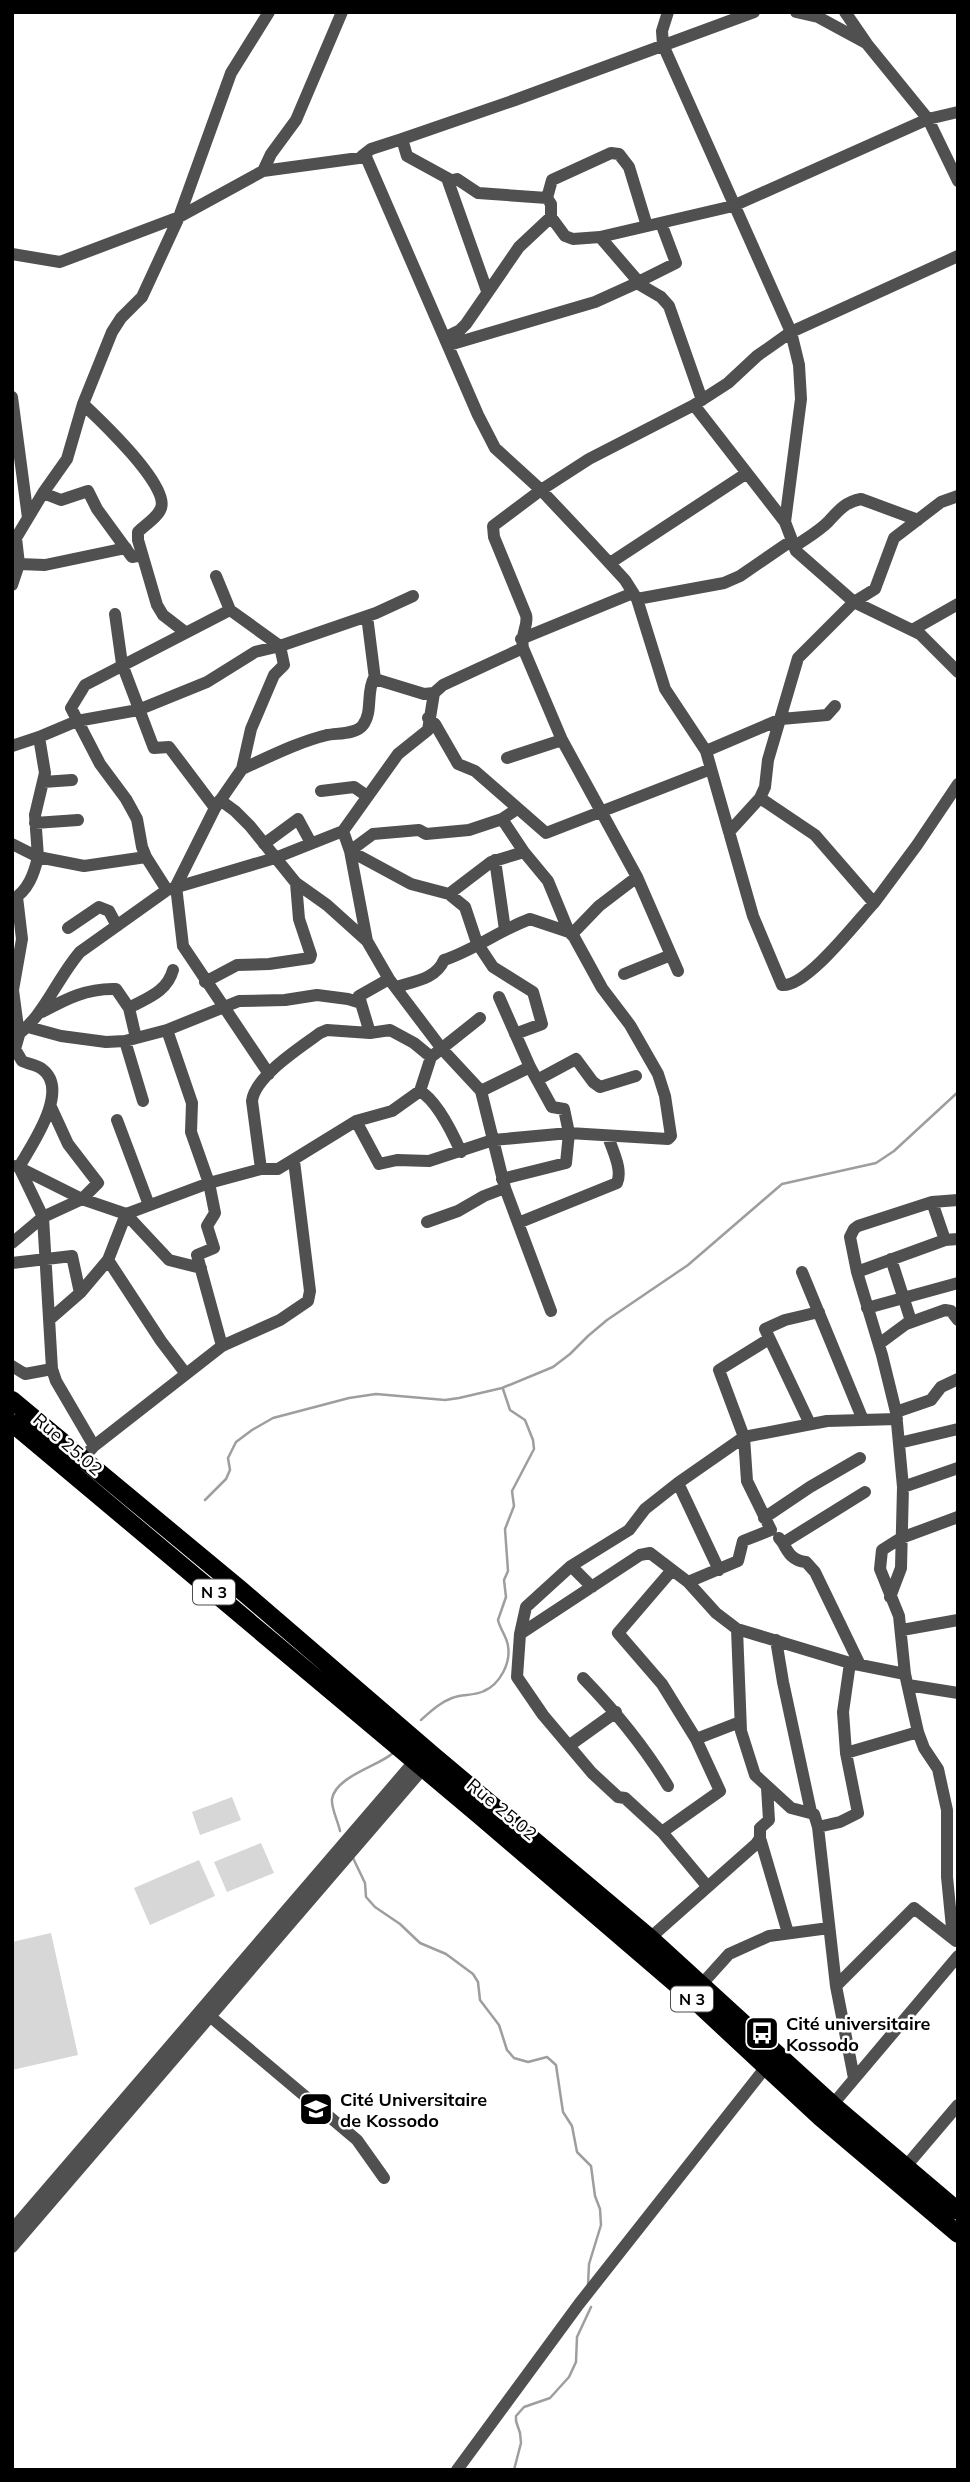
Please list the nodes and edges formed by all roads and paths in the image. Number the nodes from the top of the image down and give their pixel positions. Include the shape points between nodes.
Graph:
1 (269, 12) edge
2 (342, 12) edge
3 (668, 12) edge
4 (754, 12) edge
5 (796, 12) edge
6 (845, 12) edge
7 (867, 44) junction
8 (663, 45) junction
9 (958, 112) edge
10 (928, 119) junction
11 (402, 139) junction
12 (362, 156) junction
13 (263, 171) junction
14 (450, 179) junction
15 (958, 181) edge
16 (547, 198) junction
17 (733, 206) junction
18 (179, 217) junction
19 (551, 218) junction
20 (661, 223) junction
21 (647, 226) junction
22 (600, 237) junction
23 (12, 254) edge
24 (958, 256) edge
25 (637, 283) junction
26 (487, 291) junction
27 (791, 332) junction
28 (447, 341) junction
29 (12, 397) edge
30 (698, 402) junction
31 (83, 404) junction
32 (747, 473) junction
33 (541, 490) junction
34 (43, 492) junction
35 (958, 496) edge
36 (28, 518) junction
37 (918, 520) junction
38 (785, 522) junction
39 (14, 538) edge
40 (793, 544) junction
41 (126, 548) junction
42 (142, 555) junction
43 (610, 562) junction
44 (19, 565) junction
45 (216, 576) dead end
46 (12, 585) edge
47 (413, 596) dead end
48 (635, 596) junction
49 (854, 602) junction
50 (958, 604) edge
51 (230, 610) junction
52 (116, 614) dead end
53 (367, 616) junction
54 (914, 629) junction
55 (185, 632) junction
56 (522, 644) junction
57 (280, 646) junction
58 (122, 664) junction
59 (958, 672) edge
60 (374, 678) junction
61 (434, 693) junction
62 (835, 706) dead end
63 (138, 710) junction
64 (428, 718) junction
65 (781, 719) junction
66 (77, 721) junction
67 (39, 737) junction
68 (562, 740) junction
69 (12, 746) edge
70 (706, 751) junction
71 (507, 758) dead end
72 (242, 769) junction
73 (711, 769) junction
74 (72, 780) dead end
75 (43, 782) junction
76 (958, 784) edge
77 (321, 791) dead end
78 (368, 796) junction
79 (760, 798) junction
80 (217, 804) junction
81 (517, 809) junction
82 (601, 812) junction
83 (502, 819) junction
84 (78, 820) dead end
85 (35, 823) junction
86 (343, 831) junction
87 (729, 832) junction
88 (12, 844) edge
89 (264, 844) junction
90 (311, 844) junction
91 (351, 851) junction
92 (524, 852) junction
93 (38, 857) junction
94 (146, 858) junction
95 (275, 858) junction
96 (495, 860) junction
97 (637, 877) junction
98 (296, 883) junction
99 (171, 888) junction
100 (449, 894) junction
101 (15, 898) edge
102 (874, 903) junction
103 (117, 926) junction
104 (68, 928) dead end
105 (505, 930) junction
106 (571, 933) junction
107 (367, 941) junction
108 (477, 943) junction
109 (671, 955) junction
110 (173, 970) dead end
111 (678, 971) dead end
112 (624, 974) dead end
113 (205, 982) junction
114 (393, 983) junction
115 (499, 997) dead end
116 (361, 1003) junction
117 (129, 1007) junction
118 (223, 1008) junction
119 (41, 1012) junction
120 (480, 1018) dead end
121 (167, 1030) junction
122 (370, 1033) junction
123 (18, 1034) edge
124 (515, 1034) junction
125 (131, 1040) junction
126 (437, 1053) junction
127 (530, 1067) junction
128 (269, 1074) junction
129 (636, 1076) dead end
130 (537, 1080) junction
131 (420, 1091) junction
132 (481, 1091) junction
133 (143, 1101) dead end
134 (51, 1107) junction
135 (117, 1120) dead end
136 (356, 1121) junction
137 (569, 1133) junction
138 (608, 1136) junction
139 (493, 1140) junction
140 (461, 1152) junction
141 (294, 1161) junction
142 (15, 1165) edge
143 (261, 1169) junction
144 (209, 1183) junction
145 (504, 1184) junction
146 (82, 1199) junction
147 (958, 1200) edge
148 (932, 1202) junction
149 (149, 1205) junction
150 (127, 1214) junction
151 (43, 1217) junction
152 (427, 1222) dead end
153 (518, 1223) junction
154 (952, 1239) edge
155 (12, 1243) edge
156 (44, 1258) junction
157 (891, 1259) junction
158 (108, 1260) junction
159 (12, 1263) edge
160 (201, 1268) junction
161 (802, 1272) dead end
162 (857, 1272) junction
163 (958, 1283) edge
164 (80, 1293) junction
165 (903, 1298) junction
166 (867, 1308) junction
167 (551, 1311) dead end
168 (819, 1312) junction
169 (49, 1320) junction
170 (958, 1320) edge
171 (911, 1321) junction
172 (769, 1339) junction
173 (878, 1344) junction
174 (222, 1346) junction
175 (12, 1366) edge
176 (52, 1369) junction
177 (186, 1374) junction
178 (958, 1379) edge
179 (12, 1400) edge
180 (897, 1416) junction
181 (863, 1420) junction
182 (12, 1423) edge
183 (810, 1424) junction
184 (958, 1429) edge
185 (744, 1437) junction
186 (899, 1443) junction
187 (89, 1452) junction
188 (860, 1458) dead end
189 (958, 1468) edge
190 (70, 1473) junction
191 (678, 1483) junction
192 (903, 1488) junction
193 (865, 1493) dead end
194 (958, 1517) edge
195 (764, 1518) junction
196 (771, 1530) junction
197 (901, 1538) junction
198 (783, 1543) junction
199 (571, 1566) junction
200 (672, 1570) junction
201 (719, 1570) junction
202 (688, 1582) junction
203 (592, 1587) junction
204 (890, 1597) junction
205 (958, 1620) edge
206 (737, 1629) junction
207 (902, 1630) junction
208 (520, 1634) junction
209 (776, 1640) junction
210 (855, 1664) junction
211 (583, 1678) dead end
212 (907, 1679) junction
213 (958, 1693) edge
214 (616, 1712) junction
215 (740, 1722) junction
216 (918, 1732) junction
217 (696, 1739) junction
218 (570, 1745) junction
219 (846, 1753) junction
220 (424, 1759) junction
221 (668, 1786) dead end
222 (767, 1788) junction
223 (953, 1807) edge
224 (811, 1812) junction
225 (818, 1826) junction
226 (662, 1832) junction
227 (760, 1838) junction
228 (707, 1886) junction
229 (829, 1928) junction
230 (788, 1933) junction
231 (650, 1938) junction
232 (955, 1940) edge
233 (958, 1956) edge
234 (701, 1985) junction
235 (836, 1986) junction
236 (206, 2013) junction
237 (771, 2061) junction
238 (854, 2078) junction
239 (958, 2105) edge
240 (827, 2112) junction
241 (900, 2174) junction
242 (384, 2178) dead end
243 (958, 2211) edge
244 (12, 2230) edge
245 (958, 2234) edge
246 (12, 2247) edge
247 (457, 2470) edge

1 - 18 street via 231,73
2 - 13 street via 296,120
3 - 8 street
4 - 8 street
5 - 7 street via 818,18
6 - 7 street
7 - 10 street
8 - 11 street
8 - 17 street
9 - 10 street
10 - 15 street
10 - 17 street
11 - 12 street
11 - 14 street via 407,156
12 - 13 street
12 - 28 street via 369,159
13 - 18 street
14 - 16 street via 478,193
14 - 26 street
16 - 19 street
16 - 21 street via 554,178 611,153 619,154 629,167
17 - 20 street
17 - 27 street
18 - 23 street via 60,262
18 - 31 street via 142,298 112,332
19 - 22 street via 567,237
19 - 26 street via 519,247
20 - 21 street
20 - 25 street via 676,263
21 - 22 street
22 - 25 street
24 - 27 street
25 - 28 street via 595,302
25 - 30 street via 669,306
26 - 28 street via 466,324
27 - 30 street
27 - 38 street via 799,365 801,407
28 - 33 street via 495,448
29 - 36 street
30 - 32 street
30 - 33 street via 589,459
31 - 34 street via 67,459
31 - 42 street via 132,453 160,496 161,510 138,532
32 - 38 street
32 - 43 street
33 - 43 street
33 - 56 street via 492,530 527,614
34 - 36 street
34 - 41 street via 61,500 88,491
35 - 37 street via 941,502
36 - 39 street
37 - 40 street via 855,500
37 - 49 street via 894,538 875,589
38 - 40 street
39 - 44 street
40 - 48 street via 724,583
40 - 49 street
41 - 42 street via 132,556
41 - 44 street via 45,565
42 - 55 street via 163,615
43 - 48 street
44 - 46 street
45 - 51 street
47 - 53 street
48 - 56 street
48 - 70 street via 665,689
49 - 54 street
49 - 65 street via 798,659
50 - 54 street
51 - 55 street
51 - 57 street
52 - 58 street
53 - 57 street
53 - 60 street
54 - 59 street
55 - 58 street
56 - 61 street
56 - 68 street
57 - 63 street via 255,652 207,682
57 - 72 street via 284,665 274,675 251,729
58 - 63 street
58 - 66 street via 85,685 71,708
60 - 61 street
60 - 72 street via 368,715 359,729 324,736
61 - 64 street
62 - 65 street via 827,715
63 - 66 street
63 - 80 street via 152,746 169,747
64 - 78 street via 428,730 398,754
64 - 81 street via 458,764 475,771
65 - 70 street
65 - 79 street
66 - 67 street
66 - 94 street via 126,799
67 - 69 street
67 - 75 street via 46,773
68 - 71 street
68 - 82 street
70 - 73 street
72 - 80 street
73 - 82 street
73 - 87 street
74 - 75 street
75 - 85 street
76 - 102 street
77 - 78 street via 354,787
78 - 86 street
79 - 87 street
79 - 102 street via 808,828
80 - 89 street via 235,811
80 - 99 street
81 - 82 street via 547,833
81 - 83 street
82 - 97 street
83 - 91 street via 469,830 373,834
83 - 92 street
84 - 85 street
85 - 93 street
86 - 90 street
86 - 91 street
87 - 102 street via 753,916 782,985 815,967
88 - 93 street
89 - 90 street via 298,818
89 - 95 street
90 - 95 street
91 - 100 street via 411,884
91 - 107 street
92 - 96 street
92 - 106 street via 548,881
93 - 94 street via 84,866
93 - 101 street via 33,877
94 - 99 street
95 - 98 street
95 - 99 street
96 - 100 street
96 - 105 street
97 - 106 street
97 - 109 street
98 - 107 street
98 - 113 street via 299,919 310,958 237,965
99 - 103 street
99 - 113 street via 182,943
100 - 108 street via 465,907
101 - 123 street via 22,943 13,990
103 - 104 street via 109,911 99,906
103 - 119 street via 80,952
105 - 106 street via 530,919
105 - 108 street
106 - 138 street via 602,988 631,1025 665,1096 668,1139
107 - 114 street
108 - 114 street via 444,960 428,978
108 - 124 street via 494,967 533,992 542,1024
109 - 111 street
109 - 112 street
110 - 117 street via 170,981 158,992
113 - 118 street
114 - 116 street via 359,996
114 - 126 street
115 - 124 street
116 - 118 street via 317,995 239,1001
116 - 122 street
117 - 119 street via 113,989 77,994
117 - 125 street
118 - 121 street
118 - 128 street
119 - 123 street
120 - 126 street
121 - 125 street
121 - 144 street via 192,1103 191,1132
122 - 126 street via 390,1030
122 - 128 street via 323,1031
123 - 125 street
123 - 134 street via 15,1049 22,1062 43,1070 50,1079
124 - 127 street
125 - 133 street
126 - 131 street
126 - 132 street
127 - 130 street
127 - 132 street
128 - 143 street via 257,1085 252,1101
129 - 130 street via 600,1087 576,1059
130 - 137 street via 552,1107 564,1109
131 - 136 street via 392,1111
131 - 140 street via 447,1122
132 - 139 street
134 - 142 street
134 - 146 street via 68,1144 97,1183
135 - 149 street
136 - 140 street via 379,1164 429,1161
136 - 141 street
137 - 138 street
137 - 139 street
137 - 145 street via 566,1163
138 - 153 street via 620,1176 617,1183
139 - 140 street
139 - 145 street
141 - 143 street via 278,1169
141 - 174 street via 309,1297 280,1320
142 - 146 street
142 - 151 street
143 - 144 street
144 - 149 street
144 - 160 street via 215,1213 207,1226 214,1248 197,1255
145 - 152 street via 458,1211
145 - 153 street
146 - 150 street
146 - 151 street
147 - 148 street
148 - 154 street
148 - 162 street via 854,1229 850,1237
149 - 150 street
150 - 158 street
150 - 160 street via 169,1260
151 - 155 street
151 - 156 street
153 - 167 street
154 - 157 street
156 - 159 street
156 - 164 street via 72,1256
156 - 169 street
157 - 162 street
157 - 165 street
158 - 164 street
158 - 177 street
160 - 174 street
161 - 168 street
162 - 166 street
163 - 165 street
164 - 169 street
165 - 166 street
165 - 171 street
166 - 173 street
168 - 172 street via 765,1329
168 - 181 street
169 - 176 street
170 - 171 street via 945,1310
171 - 173 street
172 - 183 street
172 - 185 street via 719,1370
173 - 180 street
174 - 177 street
175 - 176 street via 24,1374
176 - 187 street
177 - 187 street
178 - 180 street via 941,1387 931,1400
179 - 187 main road, N 3
180 - 181 street
180 - 186 street
181 - 183 street
182 - 190 main road, Rue 25.02 / N 3
183 - 185 street
184 - 186 street
185 - 191 street
185 - 195 street via 747,1481
186 - 192 street
187 - 190 street
187 - 220 main road, N 3
188 - 195 street
189 - 192 street
190 - 220 main road, Rue 25.02 / N 3
191 - 199 street via 645,1509 629,1530
191 - 201 street
192 - 197 street
193 - 198 street
194 - 197 street
195 - 196 street
196 - 198 street
196 - 201 street via 743,1541 739,1560
197 - 204 street via 901,1568
197 - 204 street via 881,1551 880,1569
198 - 210 street via 789,1554 814,1572
199 - 203 street
199 - 208 street via 526,1607
200 - 202 street
200 - 203 street via 650,1553 640,1555
200 - 217 street via 618,1633 663,1684
201 - 202 street
202 - 206 street
203 - 208 street
204 - 207 street
205 - 207 street
206 - 209 street
206 - 215 street
207 - 212 street
208 - 218 street via 517,1677
209 - 210 street
209 - 224 street
210 - 212 street
210 - 219 street via 843,1704
211 - 214 street
212 - 213 street
212 - 216 street
214 - 218 street
214 - 221 street
215 - 217 street
215 - 222 street via 755,1776
216 - 219 street
216 - 223 street
217 - 226 street via 720,1791
218 - 226 street via 611,1792 625,1798
219 - 225 street via 858,1813
220 - 231 main road, N 3
220 - 236 street
220 - 237 main road, Rue 25.02 / N 3 via 691,1997
222 - 224 street via 791,1808
222 - 227 street via 769,1820 760,1828
223 - 232 street via 947,1890
224 - 225 street
225 - 229 street
226 - 228 street
227 - 228 street
227 - 230 street
228 - 231 street
229 - 230 street
229 - 235 street
230 - 234 street via 769,1936 729,1954
231 - 234 main road, N 3
232 - 235 street via 913,1909
233 - 238 street
234 - 237 main road, N 3
235 - 238 street
236 - 242 street via 357,2140
236 - 244 street
236 - 246 street
237 - 240 main road, N 3
237 - 247 street via 579,2304
238 - 240 street
239 - 241 street
240 - 241 main road, N 3
241 - 243 main road, N 3
241 - 245 main road, N 3

